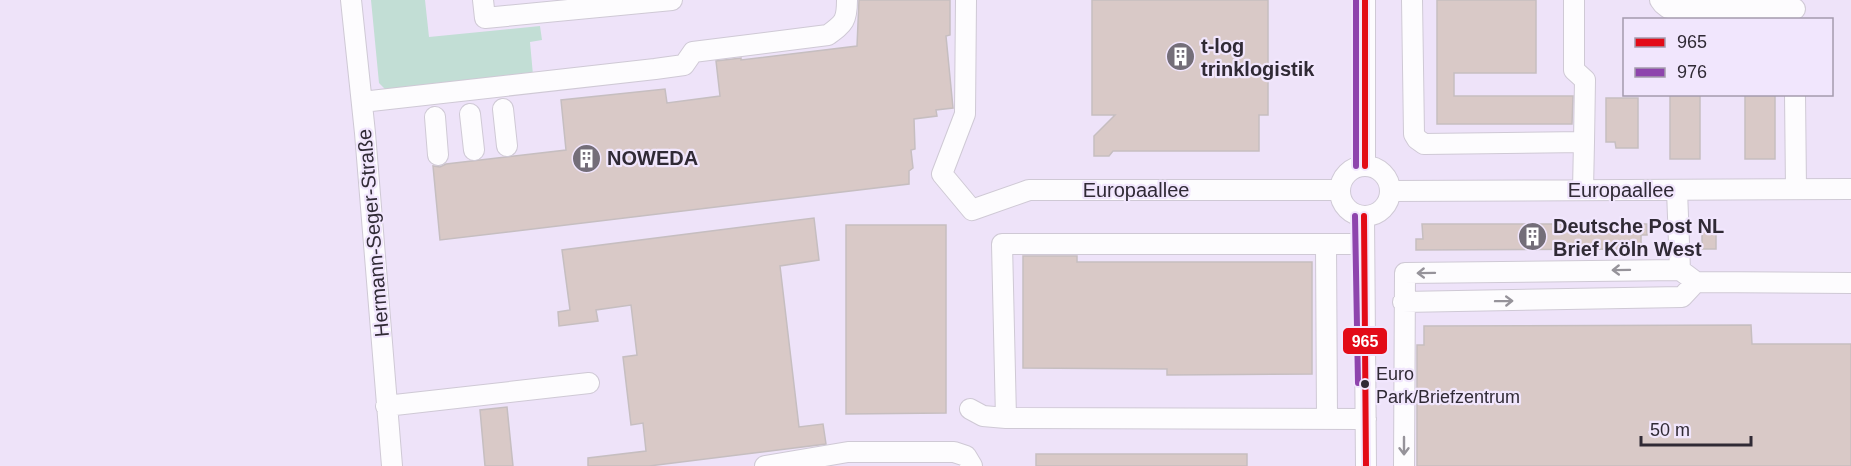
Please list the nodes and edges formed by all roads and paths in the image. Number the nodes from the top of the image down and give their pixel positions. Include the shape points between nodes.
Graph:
1 (351, 0) edge
2 (483, 0) edge
3 (672, 0) edge
4 (847, 0) edge
5 (966, 0) edge
6 (1365, 0) edge
7 (1412, 0) edge
8 (1574, 0) edge
9 (1660, 0) edge
10 (1795, 9) edge
11 (1795, 96) edge
12 (362, 102) junction
13 (503, 109) dead end
14 (470, 114) dead end
15 (435, 117) dead end
16 (1584, 141) junction
17 (507, 146) dead end
18 (474, 150) dead end
19 (438, 155) dead end
20 (1365, 166) junction
21 (1796, 189) junction
22 (1851, 189) edge
23 (1340, 190) junction
24 (1583, 190) junction
25 (1677, 190) junction
26 (1390, 191) junction
27 (1364, 216) junction
28 (1326, 244) junction
29 (1364, 244) junction
30 (1680, 270) junction
31 (1696, 282) junction
32 (1851, 283) edge
33 (1403, 302) junction
34 (589, 383) dead end
35 (386, 406) junction
36 (970, 409) dead end
37 (1006, 418) junction
38 (1327, 419) junction
39 (1366, 419) junction
40 (392, 466) edge
41 (765, 466) edge
42 (972, 466) edge
43 (1366, 466) edge
44 (1404, 466) edge

1 - 12 street, Hermann-Seger-Straße
2 - 3 street via 485,18
4 - 12 street via 843,24 828,35 693,51 684,65 665,68
5 - 23 street, Europaallee via 965,114 942,174 972,210 1029,190
6 - 20 street
7 - 16 street via 1417,139 1424,144
8 - 16 street via 1574,70 1585,80
9 - 10 street via 1668,8
11 - 21 street
12 - 35 street, Hermann-Seger-Straße
13 - 17 street
14 - 18 street
15 - 19 street
16 - 24 street
20 - 23 street via 1348,172
20 - 26 street via 1382,173
21 - 22 street, Europaallee
21 - 25 street, Europaallee
23 - 27 street via 1348,210
24 - 25 street, Europaallee
24 - 26 street, Europaallee
25 - 30 street
26 - 27 street via 1383,208
27 - 29 street
28 - 29 street
28 - 37 street via 1002,244
28 - 38 street
29 - 39 street
30 - 31 street
30 -> 33 street via 1405,273
31 - 32 street
33 -> 31 street via 1682,297
33 -> 44 street
34 - 35 street
35 - 40 street, Hermann-Seger-Straße
36 - 37 street via 983,416
37 - 38 street
38 - 39 street
39 - 43 street
41 - 42 street via 848,452 954,452 966,456

